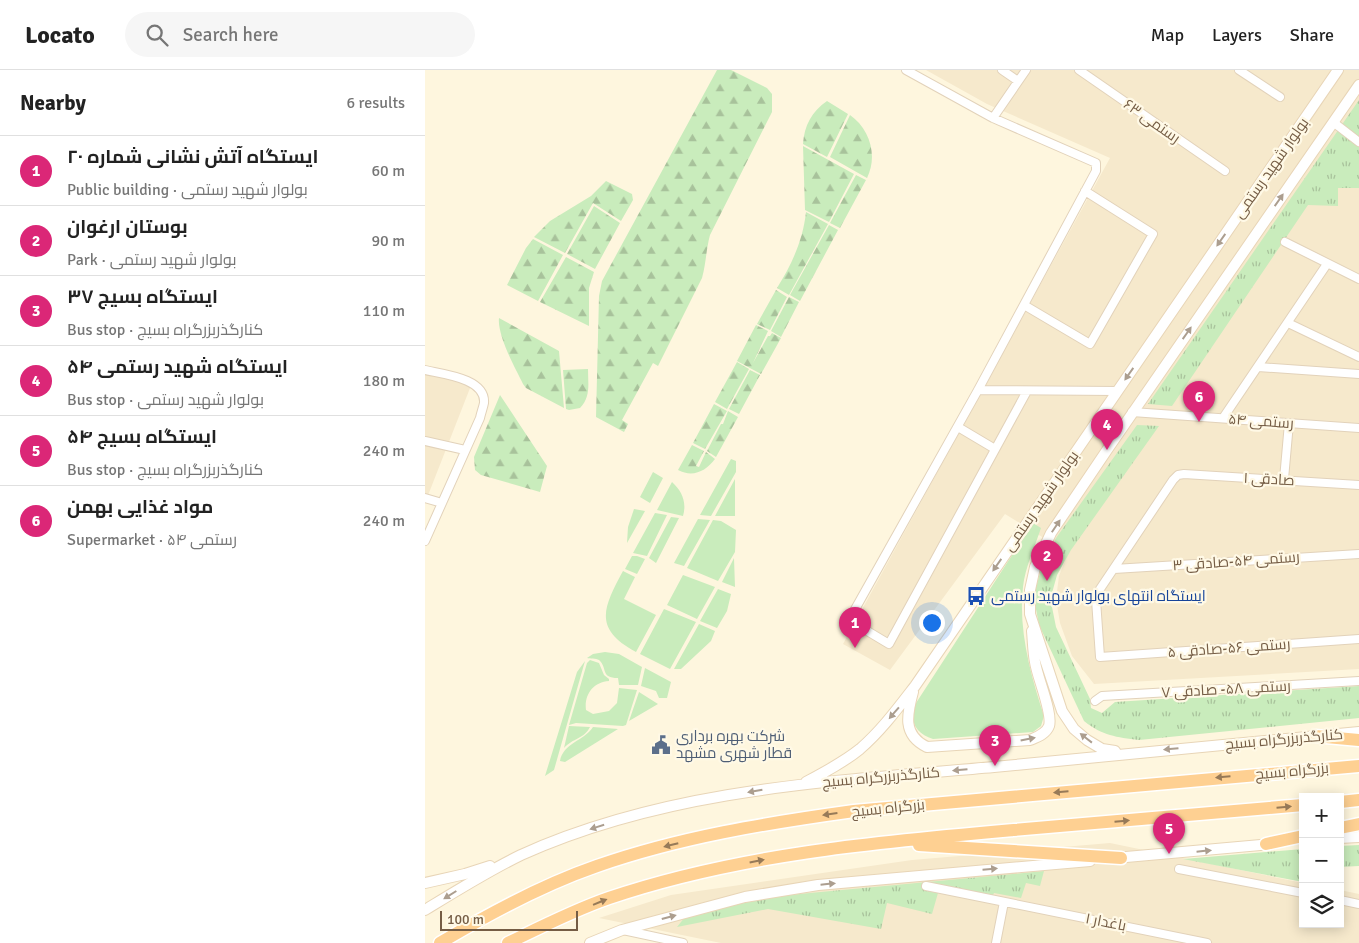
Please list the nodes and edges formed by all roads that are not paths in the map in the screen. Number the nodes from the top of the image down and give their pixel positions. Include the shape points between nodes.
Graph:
1 (906, 70) edge
2 (1002, 70) edge
3 (1026, 70) edge
4 (1079, 70) edge
5 (1239, 70) edge
6 (1338, 70) edge
7 (1019, 81) junction
8 (1359, 84) edge
9 (1280, 97) dead end
10 (993, 118) junction
11 (1333, 122) junction
12 (1359, 142) edge
13 (1225, 171) dead end
14 (1085, 191) junction
15 (1285, 242) dead end
16 (1327, 264) junction
17 (1359, 279) edge
18 (1024, 305) junction
19 (1288, 323) junction
20 (1359, 357) edge
21 (1258, 367) junction
22 (425, 370) edge
23 (1359, 374) edge
24 (978, 390) junction
25 (1027, 391) junction
26 (1117, 391) junction
27 (1132, 412) junction
28 (1223, 418) junction
29 (1289, 423) junction
30 (958, 427) junction
31 (1359, 428) edge
32 (425, 441) edge
33 (995, 449) junction
34 (465, 450) junction
35 (1284, 479) junction
36 (1359, 485) edge
37 (425, 498) edge
38 (442, 503) junction
39 (425, 542) edge
40 (1359, 554) edge
41 (1114, 569) junction
42 (1030, 614) junction
43 (1359, 639) edge
44 (1359, 681) edge
45 (915, 686) junction
46 (1095, 701) dead end
47 (1359, 732) edge
48 (1315, 736) junction
49 (1359, 740) edge
50 (1131, 753) junction
51 (1359, 766) edge
52 (803, 784) junction
53 (1359, 800) edge
54 (1344, 802) edge
55 (1299, 805) edge
56 (1359, 824) edge
57 (1344, 827) edge
58 (1359, 836) edge
59 (1299, 837) edge
60 (1344, 838) edge
61 (1299, 841) edge
62 (882, 842) junction
63 (1266, 844) junction
64 (521, 856) junction
65 (1121, 858) junction
66 (1179, 869) dead end
67 (425, 883) edge
68 (926, 886) dead end
69 (1299, 892) edge
70 (1344, 901) edge
71 (1005, 902) junction
72 (1359, 904) edge
73 (425, 910) edge
74 (622, 930) junction
75 (440, 943) edge
76 (508, 943) edge
77 (590, 943) edge
78 (683, 943) edge
79 (996, 943) edge
80 (1207, 943) edge

1 - 10 street
2 - 7 street
3 - 7 street
4 - 13 street, رستمی ۶۳
5 - 9 street
6 -> 26 main road, بولوار شهید رستمی
7 - 10 street
8 - 11 main road, بولوار شهید رستمی
10 - 14 street via 1096,163 1096,171
11 - 12 street
27 -> 11 main road, بولوار شهید رستمی
14 - 18 street
14 - 18 street via 1153,234 1090,344
15 - 16 street
16 - 17 street
16 - 19 street
18 - 24 street
19 - 20 street
19 - 21 street
21 - 23 street
21 - 28 street
22 - 34 street via 465,379 478,387 484,401
24 - 25 street
24 - 30 street
25 - 26 street
25 - 33 street
26 -> 45 main road, بولوار شهید رستمی
27 - 28 street, رستمی ۵۴
42 -> 27 main road, بولوار شهید رستمی via 1030,590 1035,568 1051,533
28 - 29 street, رستمی ۵۴
29 - 31 street, رستمی ۵۴
29 - 35 street
30 - 33 street
30 - 33 street via 849,620 889,644
32 - 34 street
34 - 38 street
35 - 36 street, صادقی ۱
35 - 41 street, صادقی ۱ via 1178,475
37 - 38 street
38 - 39 street
40 - 41 street, رستمی ۵۴-صادقی ۳
41 - 43 street, رستمی ۵۶-صادقی ۵ via 1096,600 1100,657
45 -> 42 main road via 907,712 909,725 911,733 927,747 1038,737 1049,727 1049,717 1035,663
50 -> 42 main road, بولوار شهید رستمی via 1102,749 1074,729 1060,704
44 - 46 street, رستمی ۵۸- صادقی ۷ via 1102,696
45 -> 52 main road, بولوار شهید رستمی via 860,749
47 - 48 main road, کنارگذربزرگراه بسیج
48 - 49 highway
48 -> 50 main road, کنارگذربزرگراه بسیج
50 -> 52 main road, کنارگذربزرگراه بسیج
51 -> 75 highway, بزرگراه بسیج via 854,811 733,830 597,866 491,913
52 -> 64 main road, کنارگذربزرگراه بسیج via 639,814 577,833
53 - 54 highway
62 -> 55 highway
56 - 57 highway
58 - 60 main road
59 - 63 highway
61 - 63 main road
62 - 65 highway
76 -> 62 highway via 608,898 660,883 784,856
65 -> 63 main road
64 - 67 main road
64 -> 73 main road, کنارگذربزرگراه بسیج
74 -> 65 main road via 745,897 818,885
66 - 69 street
68 - 71 street, باغدار ۱
70 - 72 street
71 - 79 street
71 - 80 street, باغدار ۱
74 - 77 main road
74 - 78 street

